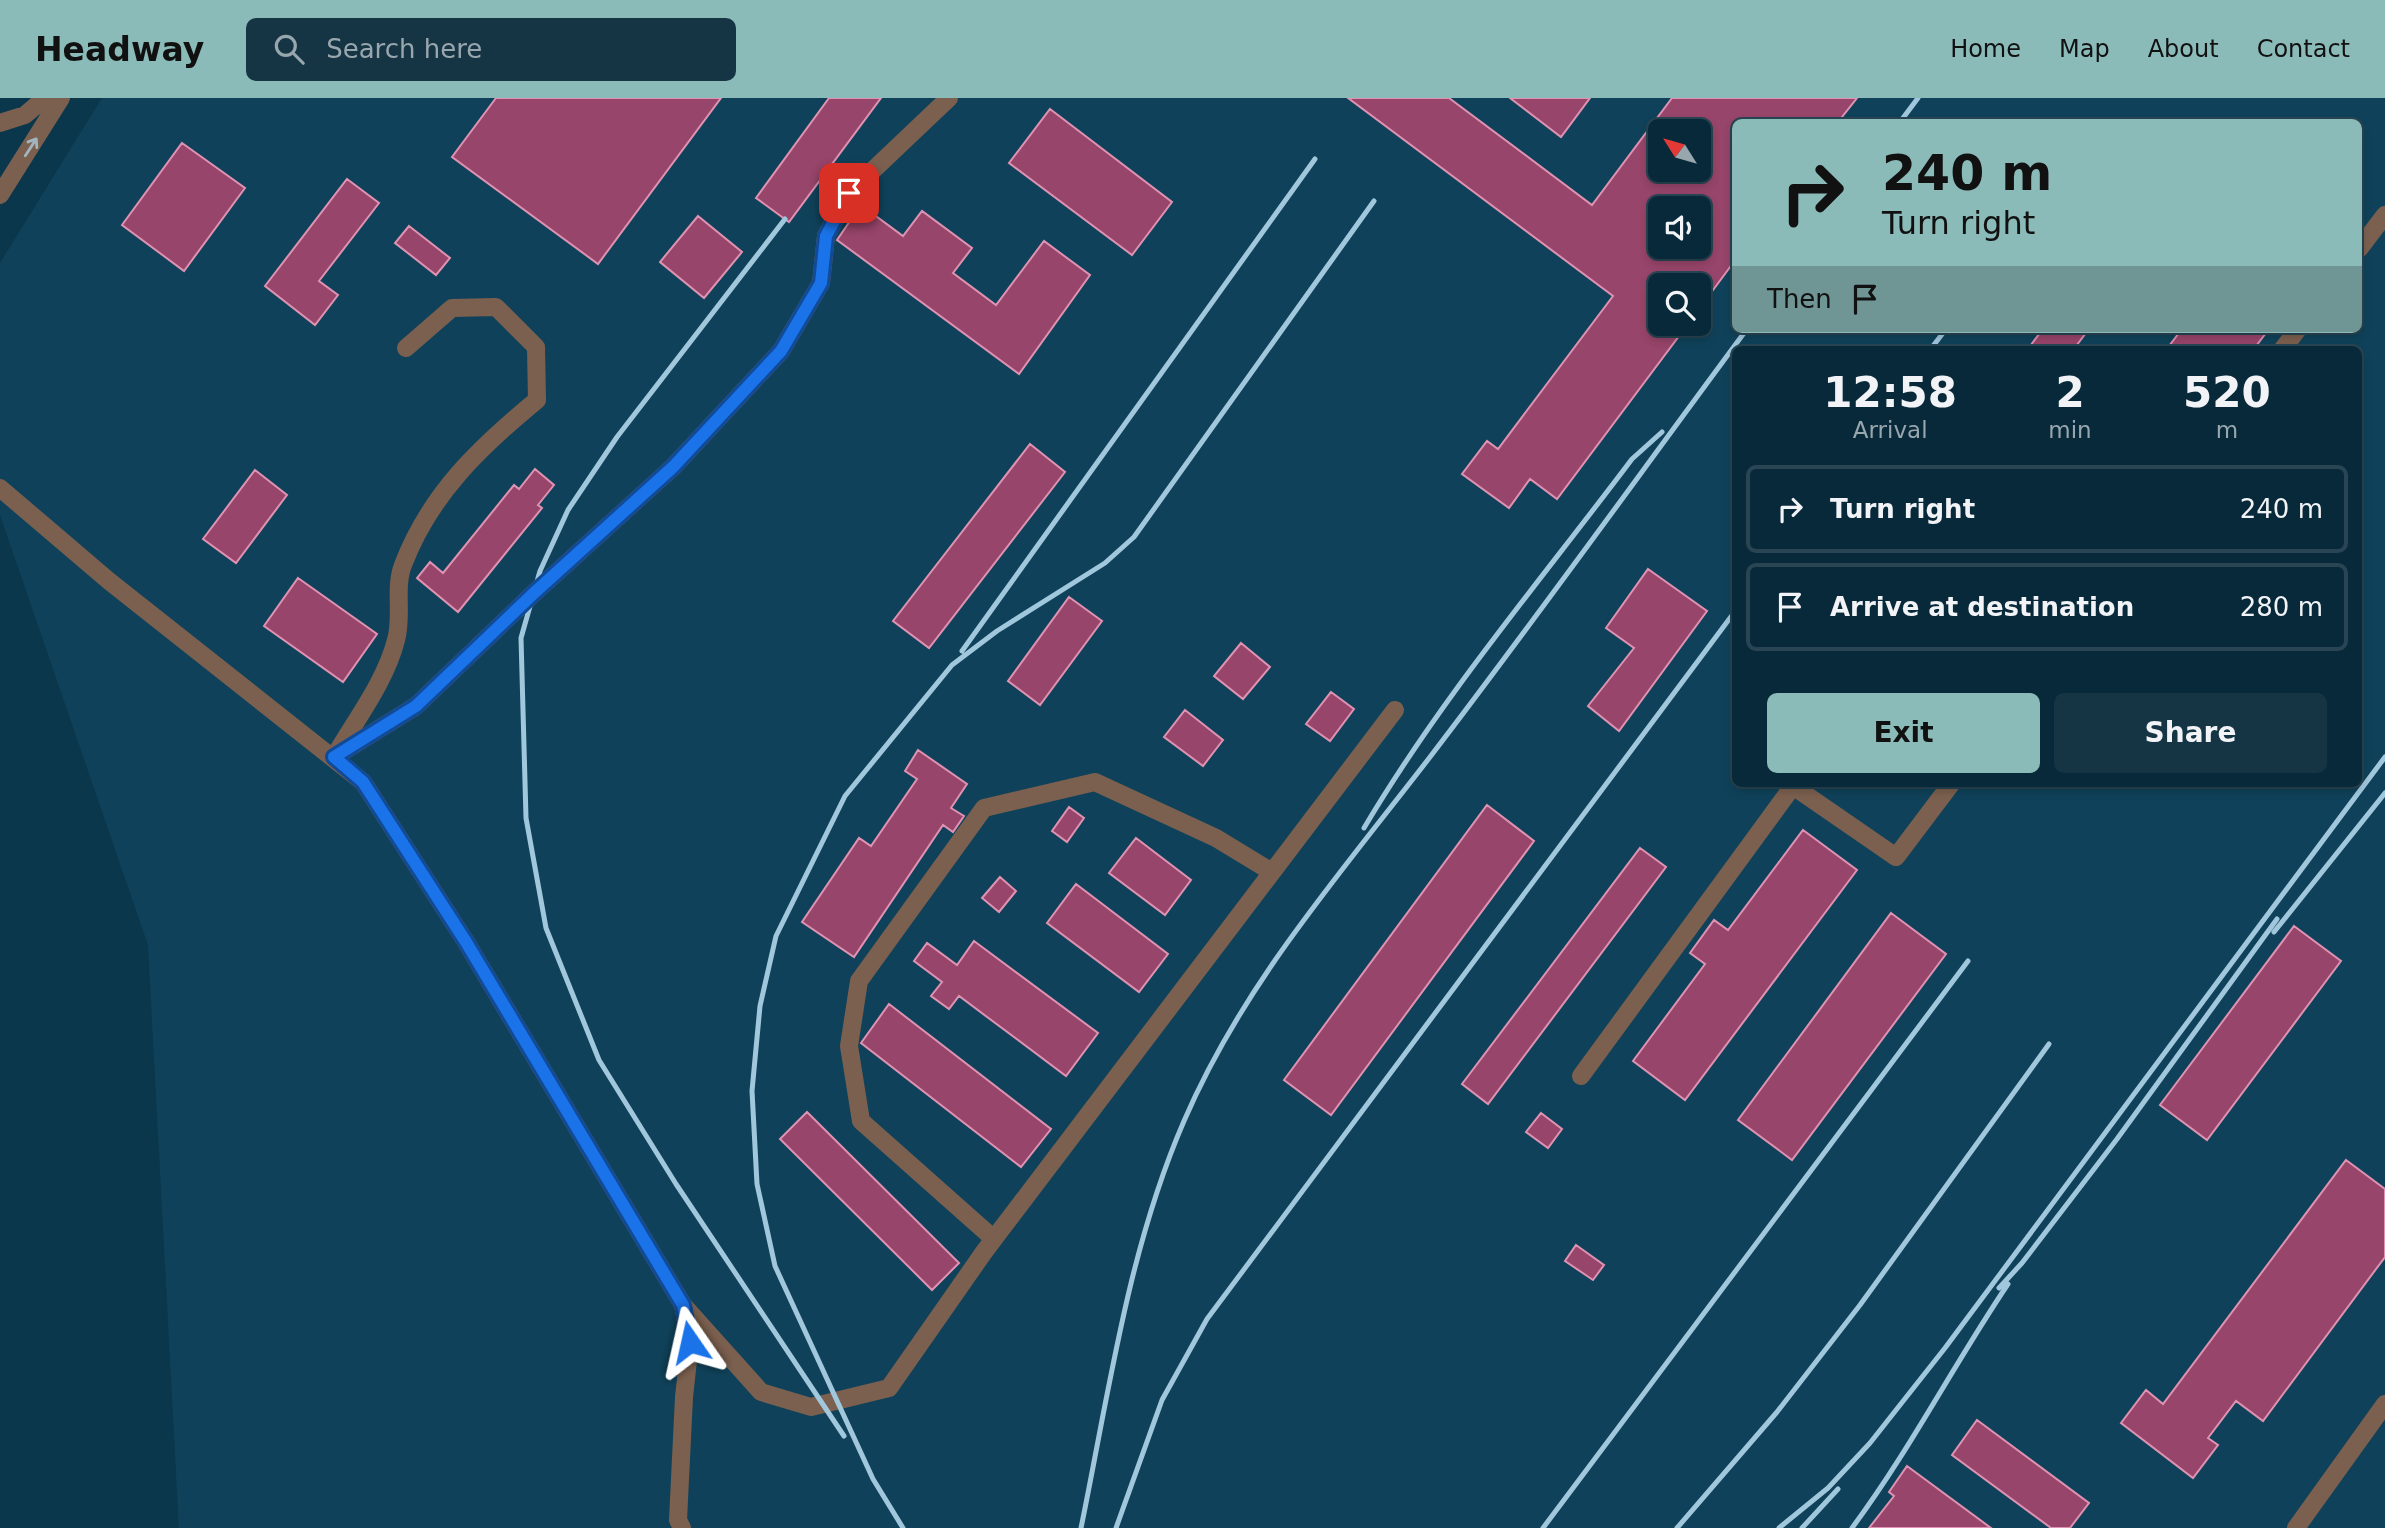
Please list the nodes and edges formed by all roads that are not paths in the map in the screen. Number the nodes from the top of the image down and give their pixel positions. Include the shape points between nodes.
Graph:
1 (45, 98) edge
2 (61, 98) edge
3 (949, 98) edge
4 (0, 123) edge
5 (0, 195) edge
6 (2385, 215) edge
7 (2362, 245) edge
8 (406, 348) dead end
9 (1, 490) edge
10 (1395, 710) dead end
11 (334, 757) junction
12 (1792, 787) edge
13 (1794, 787) edge
14 (1949, 787) edge
15 (1272, 872) junction
16 (1581, 1076) dead end
17 (994, 1239) junction
18 (683, 1305) junction
19 (2385, 1404) edge
20 (682, 1528) edge
21 (2296, 1528) edge

1 - 4 street via 26,115
5 -> 2 street
3 - 11 street via 849,193 826,236 821,283 781,351 682,457 416,706
6 - 7 street
8 - 11 street via 452,308 496,307 536,347 537,400 483,445 423,520 402,568 396,639 371,696
9 - 11 street
10 - 15 street
11 - 18 street via 363,782 466,942
12 - 16 street
13 - 14 street via 1896,857
15 - 17 street
15 - 17 street via 1216,838 1095,782 984,808 859,981 849,1046 861,1121
17 - 18 street via 889,1388 811,1407 761,1392
18 - 20 street via 690,1342 678,1520
19 - 21 street

